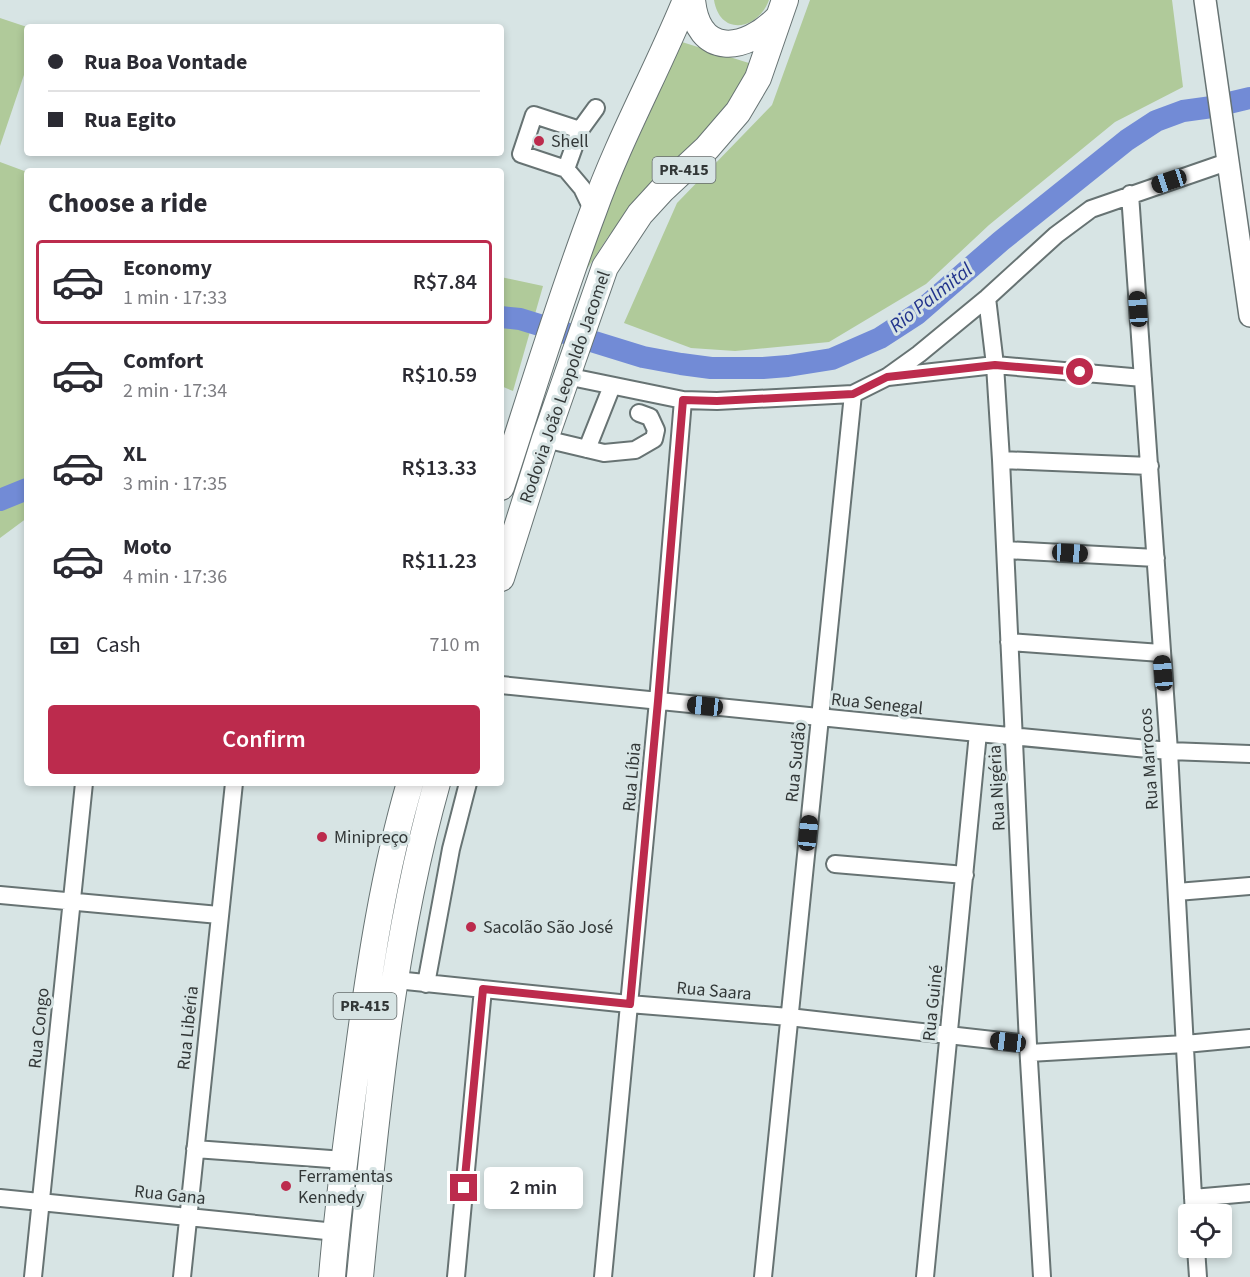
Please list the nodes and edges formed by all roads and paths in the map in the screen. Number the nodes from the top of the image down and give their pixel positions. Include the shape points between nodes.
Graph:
1 (686, 0) edge
2 (692, 0) edge
3 (1205, 0) edge
4 (782, 9) edge
5 (596, 108) dead end
6 (580, 130) junction
7 (1227, 162) junction
8 (566, 169) junction
9 (1130, 194) junction
10 (593, 211) junction
11 (987, 298) junction
12 (1250, 316) edge
13 (570, 364) junction
14 (995, 365) junction
15 (887, 377) junction
16 (1143, 378) junction
17 (612, 386) junction
18 (853, 394) junction
19 (683, 400) junction
20 (639, 413) dead end
21 (544, 439) junction
22 (587, 449) junction
23 (1001, 459) junction
24 (505, 463) edge
25 (1150, 466) junction
26 (1005, 549) junction
27 (1156, 558) junction
28 (504, 568) edge
29 (1009, 642) junction
30 (1161, 653) junction
31 (504, 685) edge
32 (658, 701) junction
33 (821, 718) junction
34 (978, 734) junction
35 (1014, 736) junction
36 (1169, 751) junction
37 (1250, 754) edge
38 (84, 786) edge
39 (234, 786) edge
40 (409, 786) edge
41 (436, 786) edge
42 (467, 786) edge
43 (835, 864) dead end
44 (965, 875) junction
45 (1250, 886) edge
46 (1177, 892) junction
47 (0, 895) edge
48 (71, 901) junction
49 (219, 915) junction
50 (396, 980) junction
51 (426, 984) junction
52 (483, 989) junction
53 (630, 1004) junction
54 (789, 1017) junction
55 (949, 1034) junction
56 (1250, 1038) edge
57 (1185, 1044) junction
58 (1029, 1048) junction
59 (195, 1149) junction
60 (344, 1160) junction
61 (1250, 1193) edge
62 (0, 1198) edge
63 (1193, 1198) junction
64 (41, 1202) junction
65 (1193, 1204) edge
66 (188, 1217) junction
67 (336, 1232) junction
68 (1197, 1258) edge
69 (33, 1277) edge
70 (182, 1277) edge
71 (332, 1277) edge
72 (359, 1277) edge
73 (456, 1277) edge
74 (603, 1277) edge
75 (763, 1277) edge
76 (925, 1277) edge
77 (1042, 1277) edge
78 (1198, 1277) edge

1 - 10 highway, Rodovia João Leopoldo Jacomel
2 - 4 highway via 702,31 716,42 727,44 749,40 767,29
3 - 7 main road
4 - 13 highway, Rodovia João Leopoldo Jacomel / PR-415 via 758,78 743,104 726,128 662,190 628,230 605,267
5 - 6 street
6 - 8 street
6 - 8 street via 534,115 527,133 520,154
7 - 9 street
7 - 12 main road
8 - 10 street via 582,188
9 - 11 street via 1077,217
9 - 16 street, Rua Marrocos
10 - 24 highway, Rodovia João Leopoldo Jacomel
11 - 14 street, Rua Nigéria
11 - 15 street
13 - 17 street
13 - 21 highway, Rodovia João Leopoldo Jacomel / PR-415
14 - 15 street
14 - 16 street
14 - 23 street, Rua Nigéria
15 - 18 street
16 - 25 street, Rua Marrocos
17 - 19 street
17 - 22 street
18 - 19 street
18 - 33 street, Rua Sudão
19 - 32 street, Rua Líbia
20 - 22 street via 650,417 656,430 654,439 635,450 604,453
21 - 22 street
21 - 28 highway, Rodovia João Leopoldo Jacomel / PR-415
23 - 25 street
23 - 26 street, Rua Nigéria
25 - 27 street, Rua Marrocos
26 - 27 street
26 - 29 street, Rua Nigéria
27 - 30 street, Rua Marrocos
29 - 30 street
29 - 35 street, Rua Nigéria
30 - 36 street, Rua Marrocos
31 - 32 street, Rua Senegal
32 - 33 street, Rua Senegal
32 - 53 street, Rua Líbia
33 - 34 street, Rua Senegal
33 - 54 street, Rua Sudão
34 - 35 street, Rua Senegal
34 - 44 street, Rua Guiné
35 - 36 street, Rua Senegal
35 - 58 street, Rua Nigéria
36 - 37 street, Rua Senegal
36 - 46 street, Rua Marrocos
38 - 48 street, Rua Congo
39 - 49 street, Rua Libéria
40 - 60 highway, PR-415 via 384,885
41 - 50 highway, PR-415
42 - 51 street
43 - 44 street
44 - 55 street, Rua Guiné
45 - 46 street
46 - 57 street, Rua Marrocos
47 - 48 street
48 - 49 street
48 - 64 street, Rua Congo
49 - 59 street, Rua Libéria
50 - 51 street, Rua Saara
50 - 72 highway, PR-415
51 - 52 street, Rua Saara
52 - 53 street, Rua Saara
52 - 73 street
53 - 54 street, Rua Saara
53 - 74 street, Rua Líbia
54 - 55 street, Rua Saara
54 - 75 street, Rua Sudão
55 - 58 street, Rua Saara
55 - 76 street, Rua Guiné
56 - 57 street, Rua Saara
57 - 58 street, Rua Saara
57 - 63 street, Rua Marrocos
58 - 77 street, Rua Nigéria
59 - 60 street
59 - 66 street, Rua Libéria
60 - 67 highway, PR-415
61 - 63 street
62 - 64 street, Rua Gana
63 - 65 street, Rua Marrocos
64 - 66 street, Rua Gana
64 - 69 street, Rua Congo
66 - 67 street, Rua Gana
66 - 70 street, Rua Libéria
67 - 71 highway, PR-415
67 - 72 highway via 348,1244
68 - 78 street

